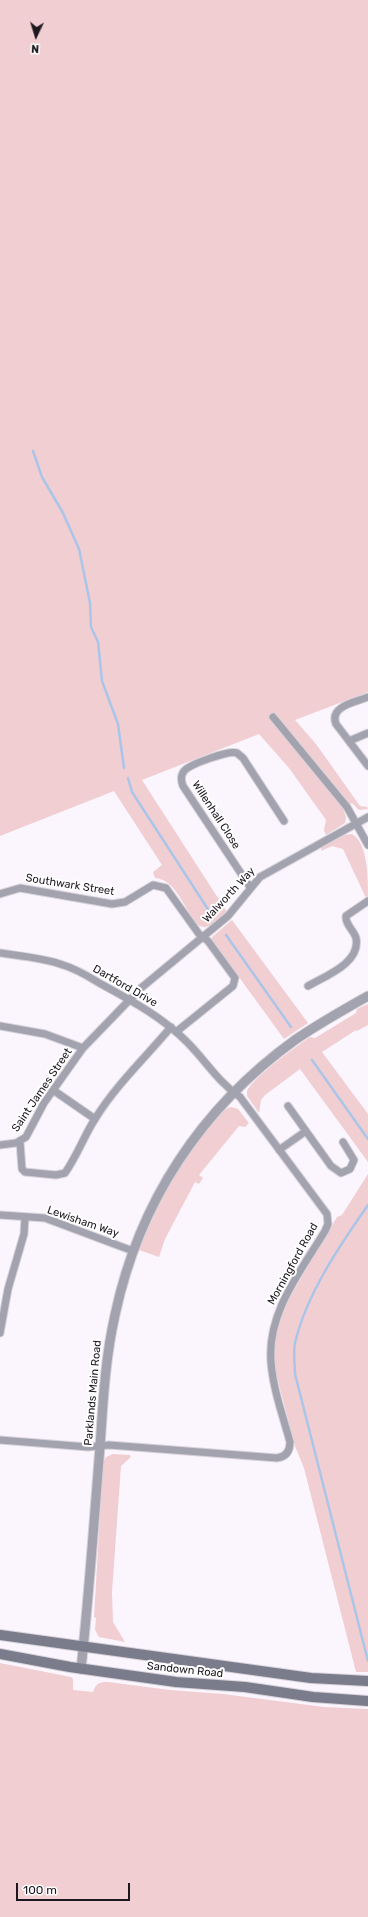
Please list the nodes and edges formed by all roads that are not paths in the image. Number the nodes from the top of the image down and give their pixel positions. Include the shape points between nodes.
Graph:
1 (368, 697) edge
2 (273, 716) dead end
3 (368, 733) edge
4 (349, 741) junction
5 (368, 766) edge
6 (368, 817) edge
7 (284, 821) dead end
8 (357, 822) junction
9 (368, 845) edge
10 (250, 887) junction
11 (0, 894) edge
12 (368, 901) edge
13 (204, 937) junction
14 (0, 953) edge
15 (308, 986) dead end
16 (368, 997) edge
17 (130, 1000) junction
18 (0, 1026) edge
19 (173, 1030) junction
20 (84, 1048) junction
21 (53, 1090) junction
22 (234, 1093) junction
23 (288, 1106) dead end
24 (94, 1119) junction
25 (306, 1132) junction
26 (20, 1142) junction
27 (343, 1142) dead end
28 (0, 1145) edge
29 (279, 1150) junction
30 (0, 1215) edge
31 (25, 1217) junction
32 (133, 1251) junction
33 (0, 1333) edge
34 (0, 1440) edge
35 (100, 1446) junction
36 (0, 1635) edge
37 (83, 1647) junction
38 (0, 1654) edge
39 (81, 1669) junction
40 (368, 1681) edge
41 (368, 1700) edge

1 - 4 street via 336,712 335,721
2 - 8 street
3 - 4 street
4 - 5 street
6 - 8 street, Walworth Way
7 - 10 street, Willenhall Close via 237,752 227,753 189,767 183,773 183,786
8 - 9 street
8 - 10 street, Walworth Way via 280,864
10 - 13 street, Walworth Way via 228,916
11 - 13 street, Southwark Street via 20,888 112,904 125,902 148,887 159,885 169,890 199,934
12 - 15 street via 346,916 345,920 356,937 354,955 346,964
13 - 17 street, Walworth Way via 141,988
13 - 19 street, Southwark Street via 234,975 235,983
14 - 17 street, Dartford Drive via 62,964
16 - 22 street, Parklands Main Road via 341,1011 289,1045
17 - 19 street, Dartford Drive via 144,1007
17 - 20 street, Saint James Street
18 - 20 street via 45,1034
19 - 22 street, Dartford Drive
19 - 24 street via 128,1073
20 - 21 street, Saint James Street
21 - 24 street
21 - 26 street, Saint James Street via 28,1135
22 - 29 street, Morningford Road via 240,1097
22 - 32 street, Parklands Main Road via 202,1126 181,1156 147,1218
23 - 25 street
24 - 26 street via 66,1173 25,1172 22,1169
25 - 27 street via 331,1166 340,1173 350,1168 354,1160
25 - 29 street
26 - 28 street, Saint James Street
29 - 35 street, Morningford Road via 327,1214 328,1220 325,1231 282,1304 272,1334 272,1372 290,1442 289,1450 277,1458
30 - 31 street, Lewisham Way
31 - 32 street, Lewisham Way via 45,1218
31 - 33 street via 24,1234 8,1289
32 - 35 street, Parklands Main Road via 119,1296 110,1340
34 - 35 street
35 - 37 street, Parklands Main Road
36 - 37 main road, Sandown Road
37 - 39 street, Parklands Main Road
37 - 40 main road, Sandown Road via 311,1678
38 - 39 main road, Sandown Road
39 - 41 main road, Sandown Road via 313,1697

